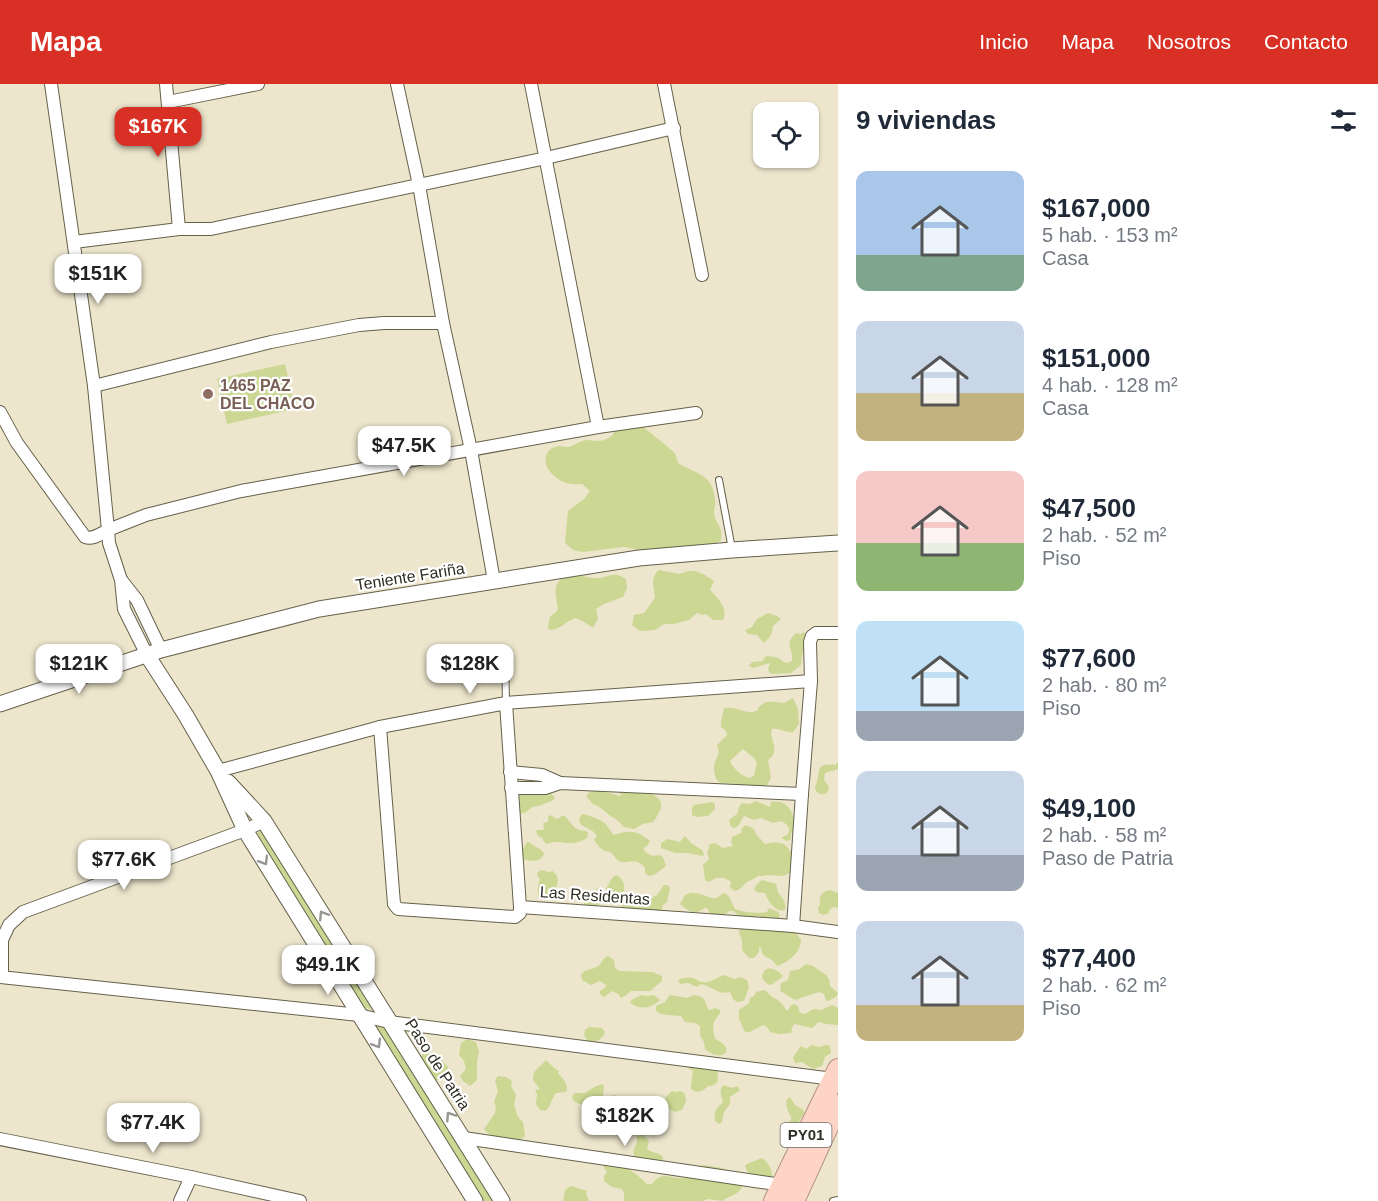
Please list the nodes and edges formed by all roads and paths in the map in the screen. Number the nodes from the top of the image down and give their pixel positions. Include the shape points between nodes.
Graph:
1 (51, 84) edge
2 (166, 84) edge
3 (258, 84) edge
4 (397, 84) edge
5 (531, 84) edge
6 (664, 84) edge
7 (168, 102) junction
8 (674, 128) junction
9 (546, 158) junction
10 (418, 185) junction
11 (179, 229) junction
12 (74, 242) junction
13 (702, 275) dead end
14 (443, 323) junction
15 (94, 386) junction
16 (0, 412) edge
17 (696, 413) dead end
18 (598, 427) junction
19 (471, 450) junction
20 (719, 480) dead end
21 (108, 530) junction
22 (838, 543) edge
23 (732, 550) junction
24 (494, 581) junction
25 (838, 633) edge
26 (154, 653) junction
27 (505, 655) dead end
28 (811, 681) junction
29 (506, 703) junction
30 (0, 704) edge
31 (380, 727) junction
32 (218, 771) junction
33 (510, 772) junction
34 (560, 783) junction
35 (511, 788) junction
36 (802, 794) junction
37 (264, 821) junction
38 (245, 830) junction
39 (520, 907) junction
40 (794, 926) junction
41 (838, 932) edge
42 (1, 977) edge
43 (359, 1015) junction
44 (389, 1022) junction
45 (835, 1074) edge
46 (838, 1105) edge
47 (832, 1130) edge
48 (464, 1138) junction
49 (0, 1139) edge
50 (191, 1177) junction
51 (778, 1193) edge
52 (838, 1200) edge
53 (180, 1201) edge
54 (300, 1201) edge
55 (475, 1201) edge
56 (502, 1201) edge
57 (794, 1201) edge
58 (833, 1201) edge

1 - 12 street
2 - 7 street
3 - 7 street
4 - 10 street
5 - 9 street
6 - 8 street
7 - 11 street
8 - 9 street
8 - 13 street
9 - 10 street
9 - 18 street
10 - 11 street via 211,229
10 - 14 street
11 - 12 street
12 - 15 street
14 - 15 street via 359,325
14 - 19 street
15 - 21 street
16 - 21 street via 17,443 85,537 93,538
17 - 18 street
18 - 19 street
19 - 21 street via 241,491 146,515
19 - 24 street
20 - 23 lane
21 - 26 street via 124,609
22 - 23 street, Teniente Fariña
23 - 24 street, Teniente Fariña via 639,558
24 - 26 street, Teniente Fariña via 319,609
25 - 28 street via 812,636
26 - 30 street, Teniente Fariña
26 - 32 street, Paso de Patria
27 - 29 lane
28 - 29 street
28 - 36 street
29 - 31 street
29 - 33 street
31 - 32 street
31 - 39 street, Las Residentas via 396,907 515,917
32 - 37 street, Paso de Patria
32 - 38 street, Paso de Patria
33 - 34 street via 542,775
33 - 35 street
34 - 35 street via 545,788
34 - 36 street
35 - 39 street
36 - 40 street
37 - 38 street
44 -> 37 street, Paso de Patria
38 - 42 street via 23,912 9,925 2,940
38 -> 43 street, Paso de Patria
39 - 40 street, Las Residentas
40 - 41 street, Las Residentas
42 - 43 street
43 - 44 street
43 -> 55 street, Paso de Patria
44 - 45 street
48 -> 44 street, Paso de Patria
45 - 51 highway, PY01
46 - 47 highway, PY01
47 - 57 highway, PY01
48 - 51 street
48 - 56 street, Paso de Patria
49 - 50 street
50 - 53 street
50 - 54 street
52 - 58 lane

